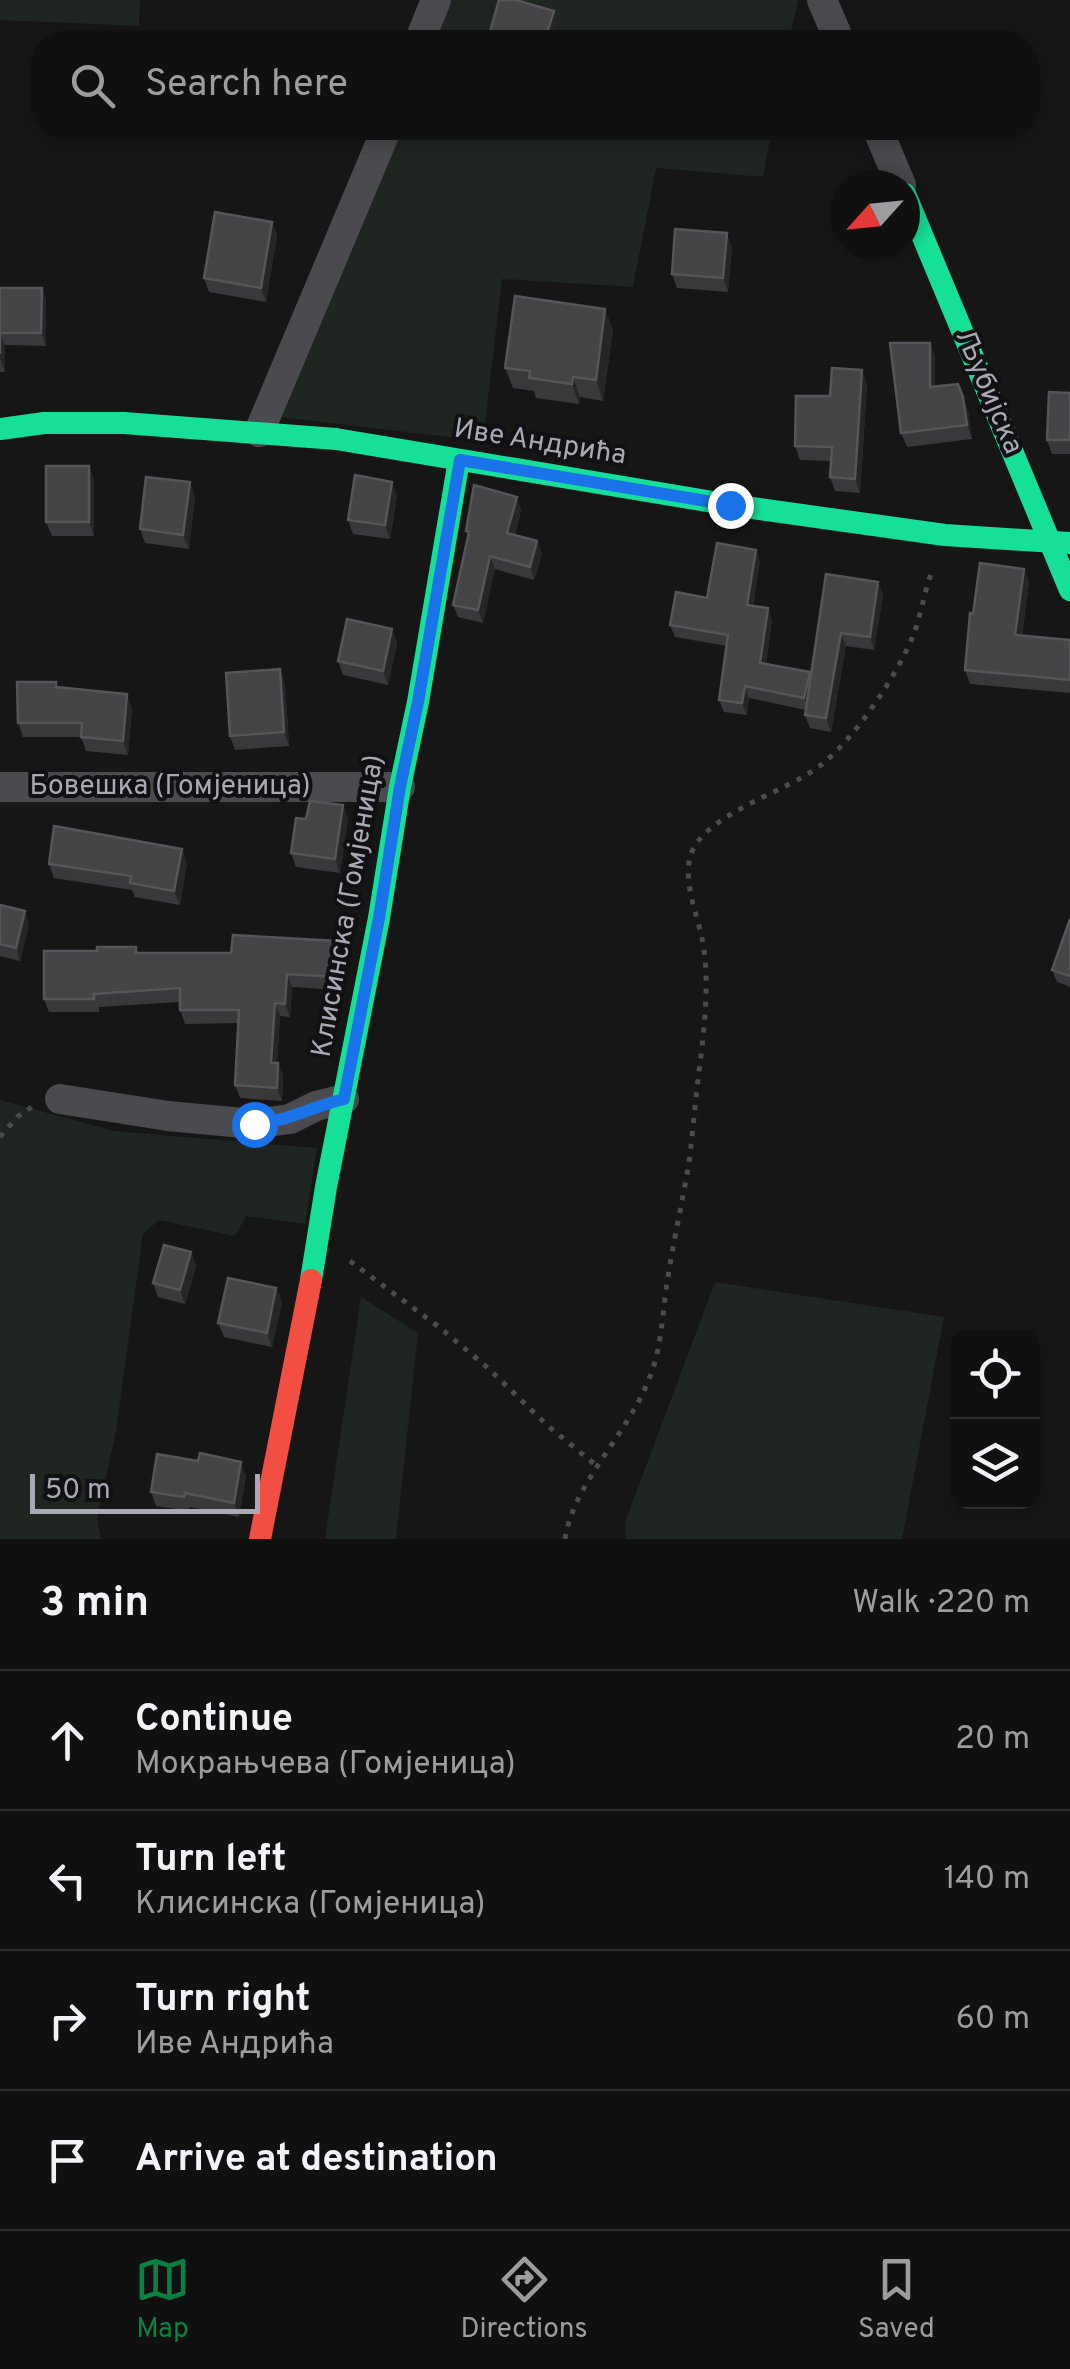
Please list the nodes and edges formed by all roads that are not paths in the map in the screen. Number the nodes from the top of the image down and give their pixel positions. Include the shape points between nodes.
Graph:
1 (436, 0) edge
2 (822, 0) edge
3 (425, 30) edge
4 (835, 30) edge
5 (382, 140) edge
6 (881, 140) edge
7 (894, 170) edge
8 (920, 228) edge
9 (0, 429) edge
10 (259, 432) junction
11 (460, 460) junction
12 (1060, 542) edge
13 (1070, 590) edge
14 (0, 787) edge
15 (400, 787) junction
16 (60, 1098) road end
17 (344, 1099) junction
18 (260, 1539) edge

1 - 3 street
2 - 4 street
5 - 10 street
6 - 7 street
8 - 12 street, Љубијска
9 - 10 street, Иве Андрића via 44,422
10 - 11 street, Иве Андрића
11 - 12 street, Иве Андрића via 945,535
11 - 15 street, Клисинска (Гомјеница)
12 - 13 street, Љубијска
14 - 15 street, Бовешка (Гомјеница)
15 - 17 street, Клисинска (Гомјеница)
16 - 17 street via 254,1124
17 - 18 street, Клисинска (Гомјеница)

